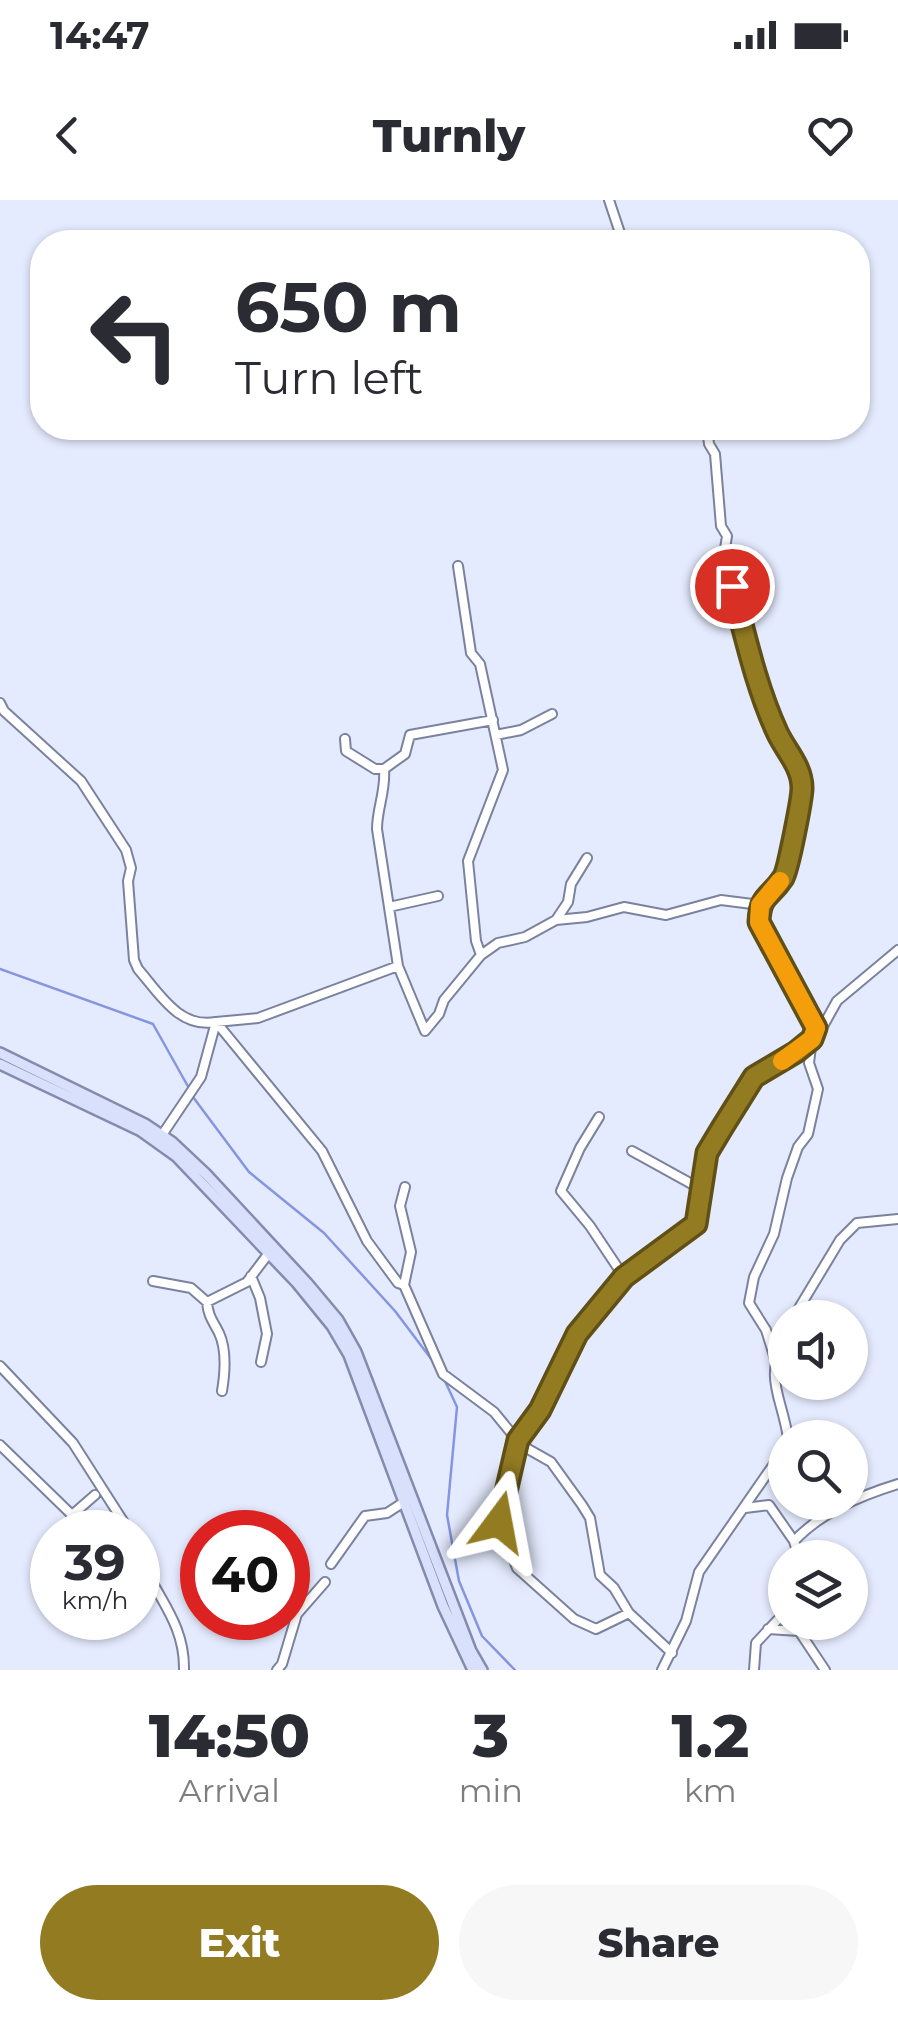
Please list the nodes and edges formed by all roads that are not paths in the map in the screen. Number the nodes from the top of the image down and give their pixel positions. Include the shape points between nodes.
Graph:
1 (608, 200) edge
2 (619, 230) edge
3 (709, 440) edge
4 (458, 566) dead end
5 (0, 703) edge
6 (552, 714) dead end
7 (494, 720) junction
8 (496, 735) junction
9 (345, 739) dead end
10 (384, 769) junction
11 (587, 858) dead end
12 (438, 896) dead end
13 (760, 905) junction
14 (390, 908) junction
15 (556, 920) junction
16 (898, 950) edge
17 (482, 955) junction
18 (398, 966) junction
19 (216, 1022) junction
20 (812, 1039) junction
21 (0, 1054) edge
22 (0, 1064) edge
23 (598, 1116) dead end
24 (162, 1135) junction
25 (632, 1151) dead end
26 (404, 1188) dead end
27 (699, 1188) junction
28 (898, 1220) edge
29 (269, 1253) junction
30 (250, 1276) junction
31 (624, 1277) junction
32 (153, 1281) dead end
33 (404, 1285) junction
34 (804, 1300) edge
35 (207, 1302) junction
36 (768, 1336) edge
37 (260, 1362) dead end
38 (0, 1366) edge
39 (222, 1391) dead end
40 (518, 1440) junction
41 (0, 1446) edge
42 (768, 1474) edge
43 (898, 1484) edge
44 (95, 1495) dead end
45 (404, 1502) junction
46 (745, 1508) junction
47 (116, 1510) edge
48 (794, 1540) joint
49 (331, 1564) dead end
50 (325, 1582) dead end
51 (160, 1599) edge
52 (310, 1599) edge
53 (630, 1612) junction
54 (768, 1629) edge
55 (289, 1640) edge
56 (805, 1640) edge
57 (672, 1654) junction
58 (184, 1670) edge
59 (276, 1670) edge
60 (472, 1670) edge
61 (482, 1670) edge
62 (662, 1670) edge
63 (754, 1670) edge
64 (825, 1670) edge

1 - 2 street
3 - 13 street via 727,536 722,568 750,660 802,787 789,865
4 - 7 street via 472,653
5 - 19 street via 81,780 126,850 138,969 180,1018
6 - 8 street
7 - 8 street
7 - 10 street via 410,736 405,754
8 - 17 street via 503,770 468,861
9 - 10 street via 346,751
10 - 14 street via 386,789 377,814
11 - 15 street
12 - 14 street
13 - 15 street via 721,900 666,915 624,907
13 - 20 street via 759,922 816,1028
14 - 18 street
15 - 17 street
16 - 20 street via 836,1001
17 - 18 street via 425,1031
18 - 19 street via 258,1018
19 - 24 street via 201,1077
19 - 33 street via 322,1151 367,1241
20 - 27 street via 754,1077 707,1153
20 - 36 street via 809,1063 818,1089 808,1134 787,1178 749,1304
21 - 24 main road
22 - 29 main road via 141,1131 176,1156
23 - 31 street via 561,1192
24 - 61 main road via 338,1320
25 - 27 street
26 - 33 street via 400,1206 411,1252
27 - 31 street via 696,1224
28 - 34 street via 858,1223
29 - 30 street
29 - 45 main road via 349,1355
30 - 35 street
30 - 37 street via 267,1334
31 - 40 street via 577,1334
32 - 35 street via 192,1288
33 - 40 street via 443,1374 494,1412
35 - 39 street via 221,1340
38 - 47 street via 73,1443
40 - 53 street via 551,1462 590,1518 600,1575
40 - 53 street via 499,1522 517,1568 574,1619 596,1628
41 - 44 street via 72,1515
42 - 46 street
43 - 48 street via 815,1520
45 - 49 street via 365,1516
45 - 60 main road
46 - 48 street via 769,1505
46 - 57 street via 699,1572
50 - 52 street
51 - 58 street via 176,1619
53 - 57 street
54 - 63 street via 756,1642
55 - 59 street
56 - 64 street
57 - 62 street

